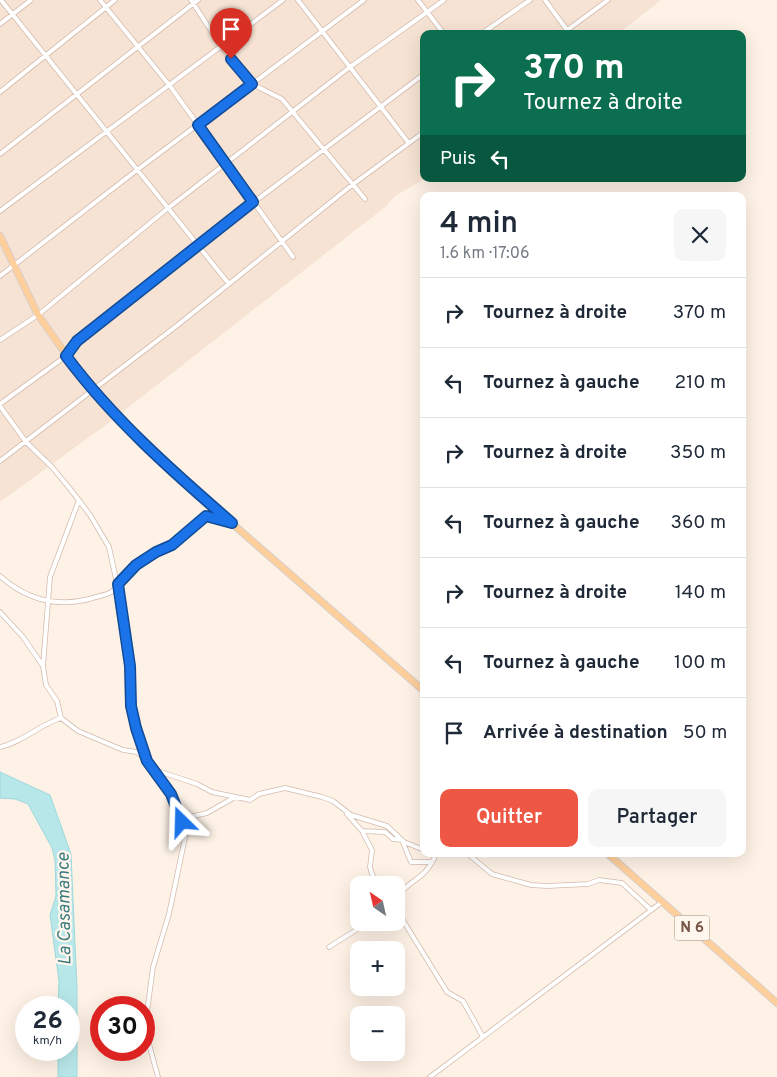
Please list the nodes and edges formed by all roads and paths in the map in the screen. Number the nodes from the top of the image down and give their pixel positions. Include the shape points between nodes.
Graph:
1 (1, 0) edge
2 (31, 0) edge
3 (100, 0) edge
4 (115, 0) edge
5 (198, 0) edge
6 (284, 0) edge
7 (298, 0) edge
8 (364, 0) edge
9 (418, 0) edge
10 (444, 0) edge
11 (530, 0) edge
12 (544, 0) edge
13 (608, 0) edge
14 (192, 2) edge
15 (106, 7) junction
16 (428, 11) junction
17 (12, 15) junction
18 (0, 24) edge
19 (441, 30) edge
20 (487, 30) edge
21 (567, 30) joint
22 (323, 31) junction
23 (221, 46) junction
24 (137, 48) junction
25 (46, 56) junction
26 (350, 67) junction
27 (420, 77) edge
28 (252, 84) junction
29 (170, 86) junction
30 (0, 92) edge
31 (75, 95) junction
32 (380, 106) junction
33 (292, 113) junction
34 (198, 125) junction
35 (106, 133) junction
36 (420, 134) edge
37 (408, 142) junction
38 (323, 151) junction
39 (0, 154) edge
40 (226, 165) junction
41 (137, 170) junction
42 (352, 185) junction
43 (365, 199) dead end
44 (253, 202) junction
45 (167, 209) junction
46 (0, 211) edge
47 (0, 236) edge
48 (283, 241) junction
49 (197, 245) junction
50 (293, 257) dead end
51 (14, 268) junction
52 (0, 276) edge
53 (230, 284) junction
54 (38, 315) junction
55 (0, 340) edge
56 (66, 356) junction
57 (92, 391) junction
58 (0, 405) edge
59 (26, 442) junction
60 (0, 461) edge
61 (79, 500) junction
62 (232, 523) junction
63 (0, 576) edge
64 (118, 584) junction
65 (50, 601) junction
66 (0, 612) edge
67 (43, 666) junction
68 (420, 688) edge
69 (61, 718) junction
70 (0, 747) edge
71 (147, 761) junction
72 (154, 769) junction
73 (236, 797) junction
74 (179, 810) junction
75 (345, 810) junction
76 (362, 831) junction
77 (402, 840) junction
78 (420, 848) edge
79 (434, 857) edge
80 (472, 857) edge
81 (611, 857) edge
82 (432, 862) junction
83 (375, 876) edge
84 (405, 889) edge
85 (662, 902) junction
86 (651, 910) junction
87 (405, 924) edge
88 (354, 931) edge
89 (329, 946) dead end
90 (777, 1003) edge
91 (483, 1037) junction
92 (158, 1077) edge
93 (430, 1077) edge

1 - 17 street
2 - 17 street
3 - 15 street
4 - 15 street
5 - 14 street
6 - 23 street
7 - 22 street
8 - 22 street
9 - 16 street
10 - 16 street
11 - 20 street
12 - 21 street
13 - 21 street
14 - 23 street
14 - 24 street
15 - 24 street
15 - 25 street
16 - 19 street
16 - 26 street
17 - 18 street
17 - 25 street
22 - 26 street
22 - 28 street
23 - 28 street
23 - 29 street
24 - 29 street
24 - 31 street
25 - 30 street
25 - 31 street
26 - 32 street
26 - 33 street
27 - 32 street
28 - 33 street via 282,99
28 - 34 street
29 - 34 street
29 - 35 street
31 - 35 street
31 - 39 street
32 - 37 street
32 - 38 street
33 - 38 street
33 - 40 street
34 - 40 street
34 - 41 street
35 - 41 street
35 - 46 street
36 - 37 street
37 - 42 street
38 - 42 street
38 - 44 street
40 - 44 street
40 - 45 street
41 - 45 street
41 - 51 street
42 - 43 street
42 - 48 street
44 - 48 street
44 - 49 street
45 - 49 street
45 - 54 street
47 - 51 main road
48 - 50 street
48 - 53 street
49 - 53 street
49 - 56 street via 77,341
51 - 52 street
51 - 54 main road
53 - 57 street
54 - 55 street
54 - 56 main road
56 - 57 main road
56 - 58 street
57 - 59 street
57 - 62 main road via 138,438
58 - 59 street
59 - 60 street
59 - 61 street
61 - 64 street via 109,547
61 - 65 street via 50,577
62 - 64 street via 206,516 172,545 136,565
62 - 68 main road
63 - 65 street via 17,591
64 - 65 street via 110,593 84,600 68,603
64 - 71 street via 130,666 131,706
65 - 67 street
66 - 67 street
67 - 69 street via 46,684 57,701
69 - 70 street via 45,723 14,744
69 - 71 street via 78,731 137,752
71 - 72 street
72 - 73 street via 212,792
72 - 74 street
73 - 74 street via 207,814 185,818
73 - 75 street via 250,800 259,794 285,788 322,797
74 - 92 street via 186,833 184,848 153,967 148,1012 149,1044
75 - 76 street
75 - 77 street via 351,815 387,826
76 - 77 street via 384,832 393,839
76 - 83 street via 372,850 370,867
77 - 78 street
77 - 82 street via 410,862
79 - 82 street
80 - 86 street via 492,874 531,885 588,884 599,880 622,883
81 - 85 main road, N 6
82 - 84 street via 421,878
85 - 86 street
85 - 90 main road, N 6
86 - 91 street
87 - 91 street via 447,992 463,1001
88 - 89 street
91 - 93 street

